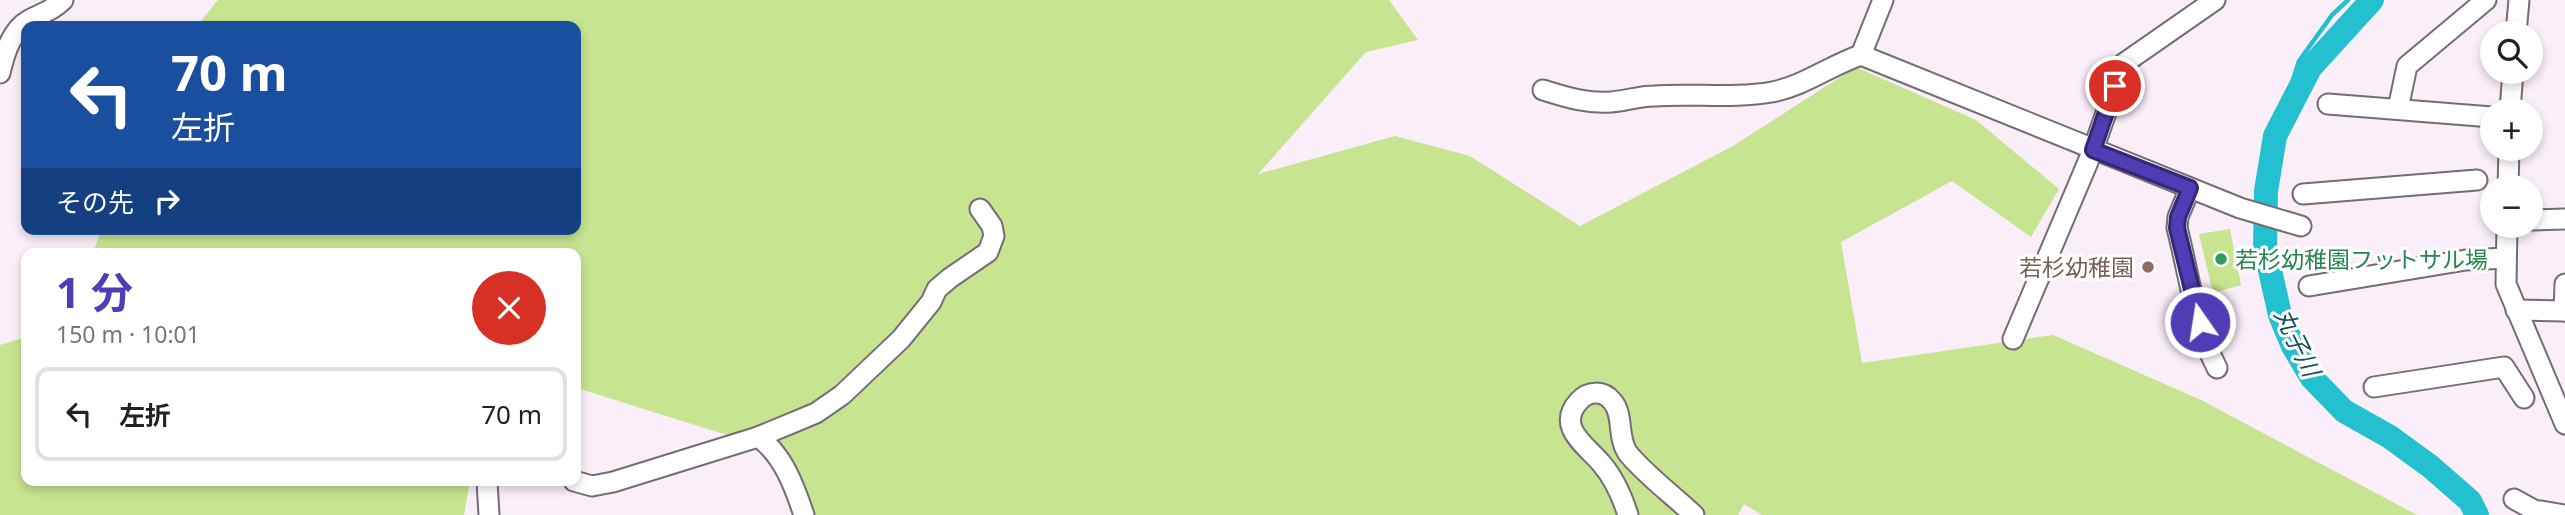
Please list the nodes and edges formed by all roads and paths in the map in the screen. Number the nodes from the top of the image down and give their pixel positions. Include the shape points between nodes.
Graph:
1 (62, 0) edge
2 (1883, 0) edge
3 (2216, 0) edge
4 (2486, 0) edge
5 (2519, 0) edge
6 (27, 21) edge
7 (2517, 21) edge
8 (21, 27) edge
9 (1861, 55) junction
10 (0, 74) edge
11 (1543, 90) dead end
12 (2328, 104) dead end
13 (2398, 109) junction
14 (2480, 116) edge
15 (2093, 150) junction
16 (2477, 180) dead end
17 (2190, 188) junction
18 (2303, 194) dead end
19 (980, 209) dead end
20 (2565, 219) edge
21 (2543, 220) edge
22 (2299, 225) dead end
23 (2507, 238) edge
24 (2506, 258) junction
25 (2565, 284) edge
26 (2309, 286) dead end
27 (2516, 310) junction
28 (2565, 311) edge
29 (2013, 340) dead end
30 (2217, 368) dead end
31 (2374, 387) dead end
32 (2524, 398) dead end
33 (2565, 424) edge
34 (758, 437) junction
35 (581, 483) edge
36 (487, 486) edge
37 (2514, 499) dead end
38 (489, 515) edge
39 (804, 515) edge
40 (1628, 515) edge
41 (1693, 515) edge
42 (2564, 515) edge

1 - 6 street via 53,10
2 - 9 street
3 - 15 street via 2123,64
4 - 13 street via 2407,65
5 - 7 street
8 - 10 street
9 - 11 street via 1772,92 1654,96 1610,103 1577,101
9 - 15 street
12 - 13 street
13 - 14 street
15 - 17 street
15 - 29 street
16 - 18 street
17 - 22 street
17 - 30 street via 2177,228 2200,322
19 - 34 street via 994,236 988,252 937,289 901,340 842,394 816,413
20 - 21 street
23 - 24 street
24 - 26 street via 2466,260
24 - 27 street via 2506,285
25 - 28 street
27 - 28 street
27 - 33 street
31 - 32 street via 2504,367
34 - 35 street via 613,482
34 - 39 street via 778,457
36 - 38 street
37 - 42 street via 2534,510
40 - 41 street via 1601,463 1575,439 1572,410 1589,394 1611,399 1627,452

